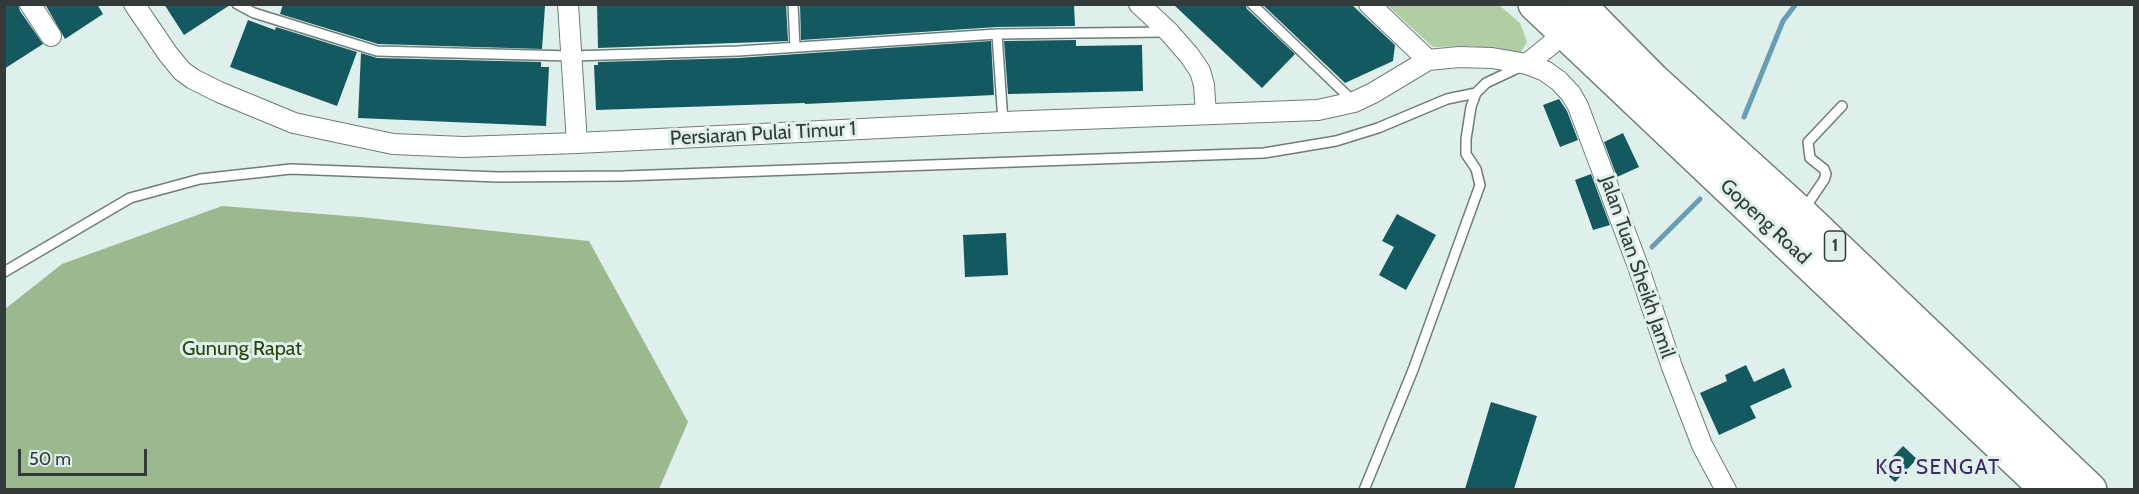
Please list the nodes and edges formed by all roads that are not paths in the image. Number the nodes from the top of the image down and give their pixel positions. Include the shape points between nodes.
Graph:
1 (30, 4) edge
2 (134, 4) edge
3 (568, 4) edge
4 (793, 4) edge
5 (1139, 4) edge
6 (1251, 4) edge
7 (1369, 4) edge
8 (1535, 4) edge
9 (243, 6) edge
10 (1569, 14) edge
11 (1169, 32) junction
12 (997, 34) junction
13 (51, 36) dead end
14 (795, 47) junction
15 (571, 56) junction
16 (1428, 60) junction
17 (1527, 63) junction
18 (1476, 93) junction
19 (1354, 102) junction
20 (1842, 106) dead end
21 (1206, 114) junction
22 (1003, 122) junction
23 (577, 143) junction
24 (1801, 214) junction
25 (4, 272) edge
26 (1364, 489) edge
27 (1726, 489) edge
28 (2048, 489) edge
29 (2090, 489) edge

1 - 13 street
2 - 23 street, Persiaran Pulai Timur 1 via 182,71 219,92 294,123 393,144 463,147
3 - 15 street
4 - 14 lane
5 - 11 street
6 - 19 lane
7 - 16 street
8 - 10 highway, Gopeng Road / 1
9 - 15 lane via 377,51
10 - 17 street
10 - 24 highway, Gopeng Road / 1 via 1583,37 1608,49 1640,77 1653,80
10 - 28 highway, Gopeng Road / 1
11 - 12 lane
11 - 21 street via 1200,71
12 - 14 lane
12 - 22 lane
14 - 15 lane
15 - 23 street
16 - 17 street, Jalan Tuan Sheikh Jamil via 1459,57
16 - 19 street, Persiaran Pulai Timur 1
17 - 18 lane via 1486,83
17 - 27 street, Jalan Tuan Sheikh Jamil via 1559,81 1578,106 1684,400
18 - 25 lane via 1447,99 1336,141 1264,153 624,176 498,177 291,169 200,179 130,198
18 - 26 lane via 1466,154 1480,184 1413,369
19 - 21 street, Persiaran Pulai Timur 1 via 1318,110
20 - 24 lane via 1808,142 1810,158 1826,174
21 - 22 street, Persiaran Pulai Timur 1
22 - 23 street, Persiaran Pulai Timur 1
24 - 29 highway, Gopeng Road / 1

